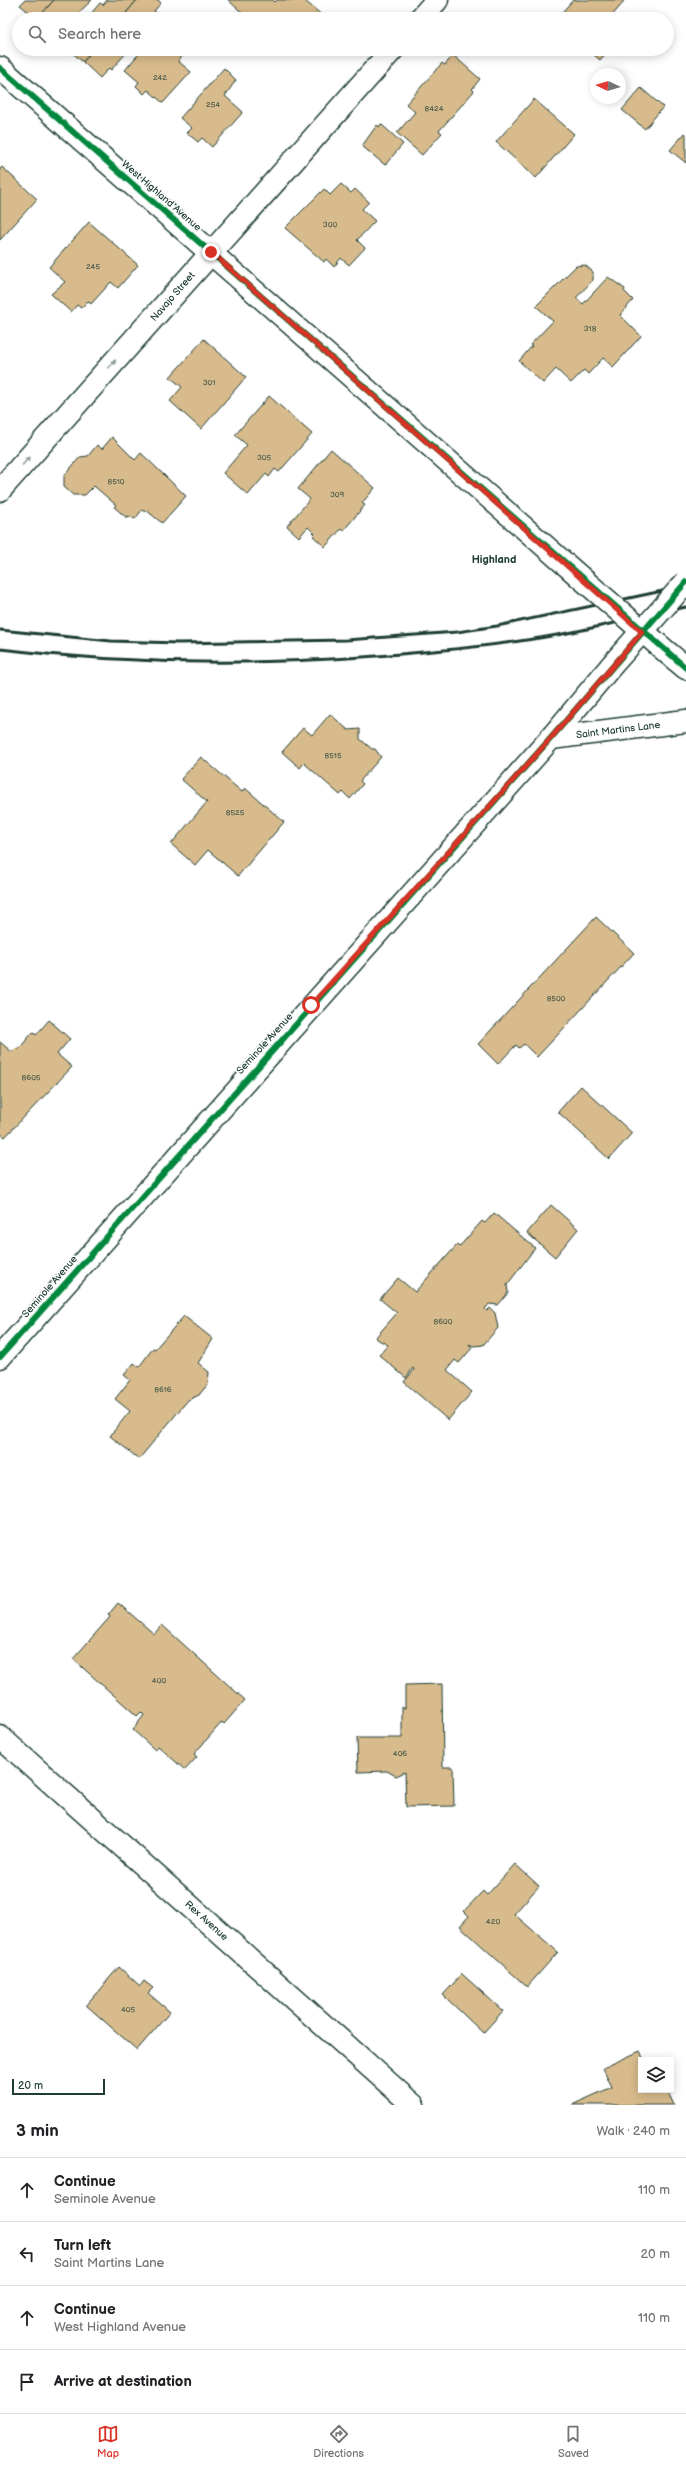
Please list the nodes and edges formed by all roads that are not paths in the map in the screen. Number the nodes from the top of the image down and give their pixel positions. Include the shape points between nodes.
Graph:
1 (437, 0) edge
2 (426, 12) edge
3 (387, 56) edge
4 (0, 68) edge
5 (211, 252) junction
6 (0, 490) edge
7 (686, 582) edge
8 (642, 632) junction
9 (686, 668) edge
10 (686, 721) edge
11 (551, 738) junction
12 (0, 1357) edge
13 (0, 1737) edge
14 (413, 2105) edge

1 - 2 street
3 - 5 street, Navajo Street
4 - 5 street, West Highland Avenue
6 -> 5 street, Navajo Street
5 - 8 street, West Highland Avenue, bridge
7 - 8 street, Seminole Avenue, bridge
8 - 9 street, bridge
8 - 11 street, Seminole Avenue, bridge
10 - 11 street, Saint Martins Lane
11 - 12 street, Seminole Avenue
13 - 14 street, Rex Avenue

